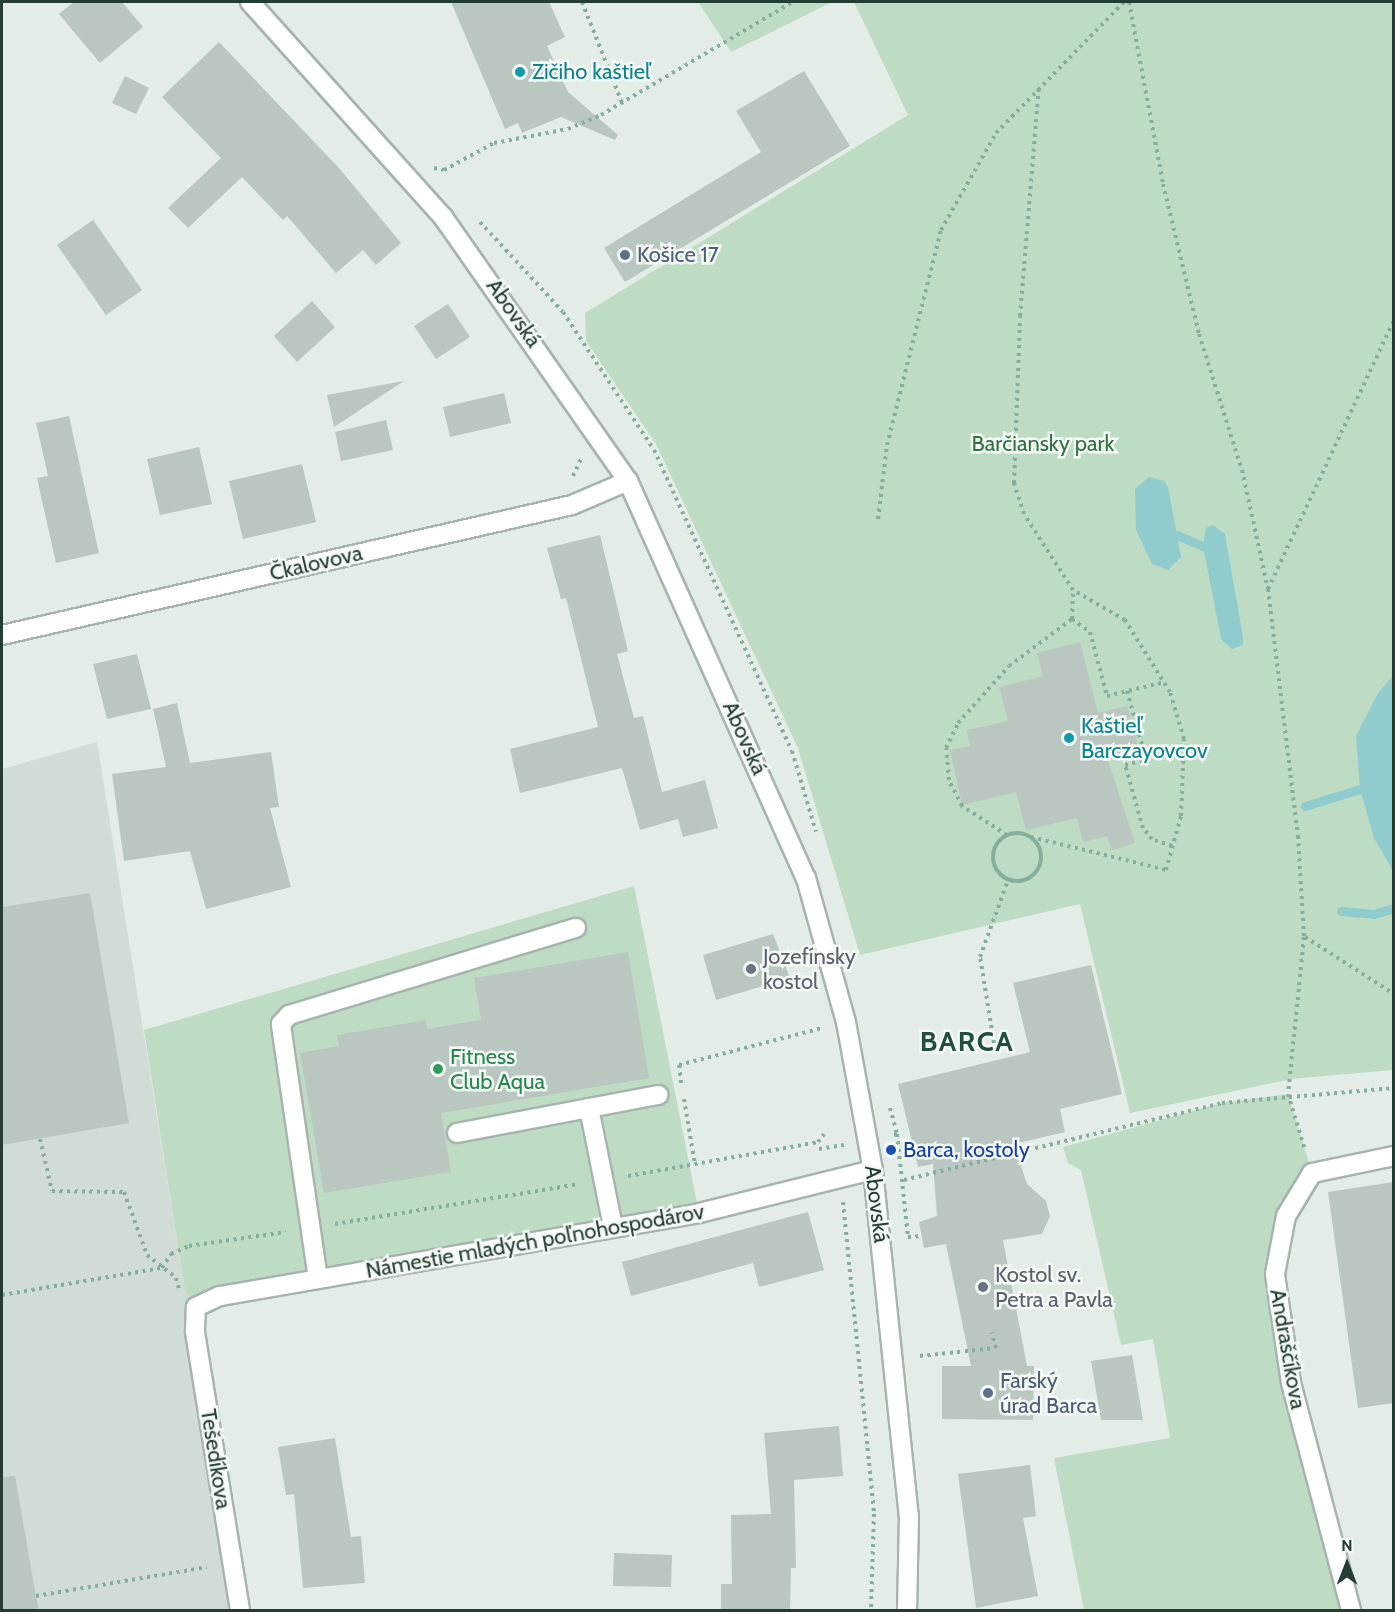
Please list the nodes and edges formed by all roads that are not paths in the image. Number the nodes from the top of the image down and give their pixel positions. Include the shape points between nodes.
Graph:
1 (250, 2) edge
2 (628, 481) junction
3 (2, 634) edge
4 (576, 928) dead end
5 (658, 1095) dead end
6 (589, 1108) junction
7 (458, 1133) dead end
8 (1394, 1156) edge
9 (873, 1170) junction
10 (613, 1227) junction
11 (318, 1279) junction
12 (196, 1307) joint
13 (240, 1611) edge
14 (907, 1611) edge
15 (1351, 1611) edge

1 - 2 street, Abovská via 444,217
2 - 3 street, Čkalovova via 572,505
2 - 9 street, Abovská via 806,878 846,1022
4 - 11 street via 289,1014 279,1034
5 - 6 street
6 - 7 street
6 - 10 street
8 - 15 street, Andraščíkova via 1312,1173 1286,1216 1275,1300
9 - 10 street, Námestie mladých poľnohospodárov via 699,1213
9 - 14 street, Abovská via 909,1516
10 - 11 street, Námestie mladých poľnohospodárov
11 - 12 street, Námestie mladých poľnohospodárov via 220,1296
12 - 13 street, Tešedíkova via 195,1331

